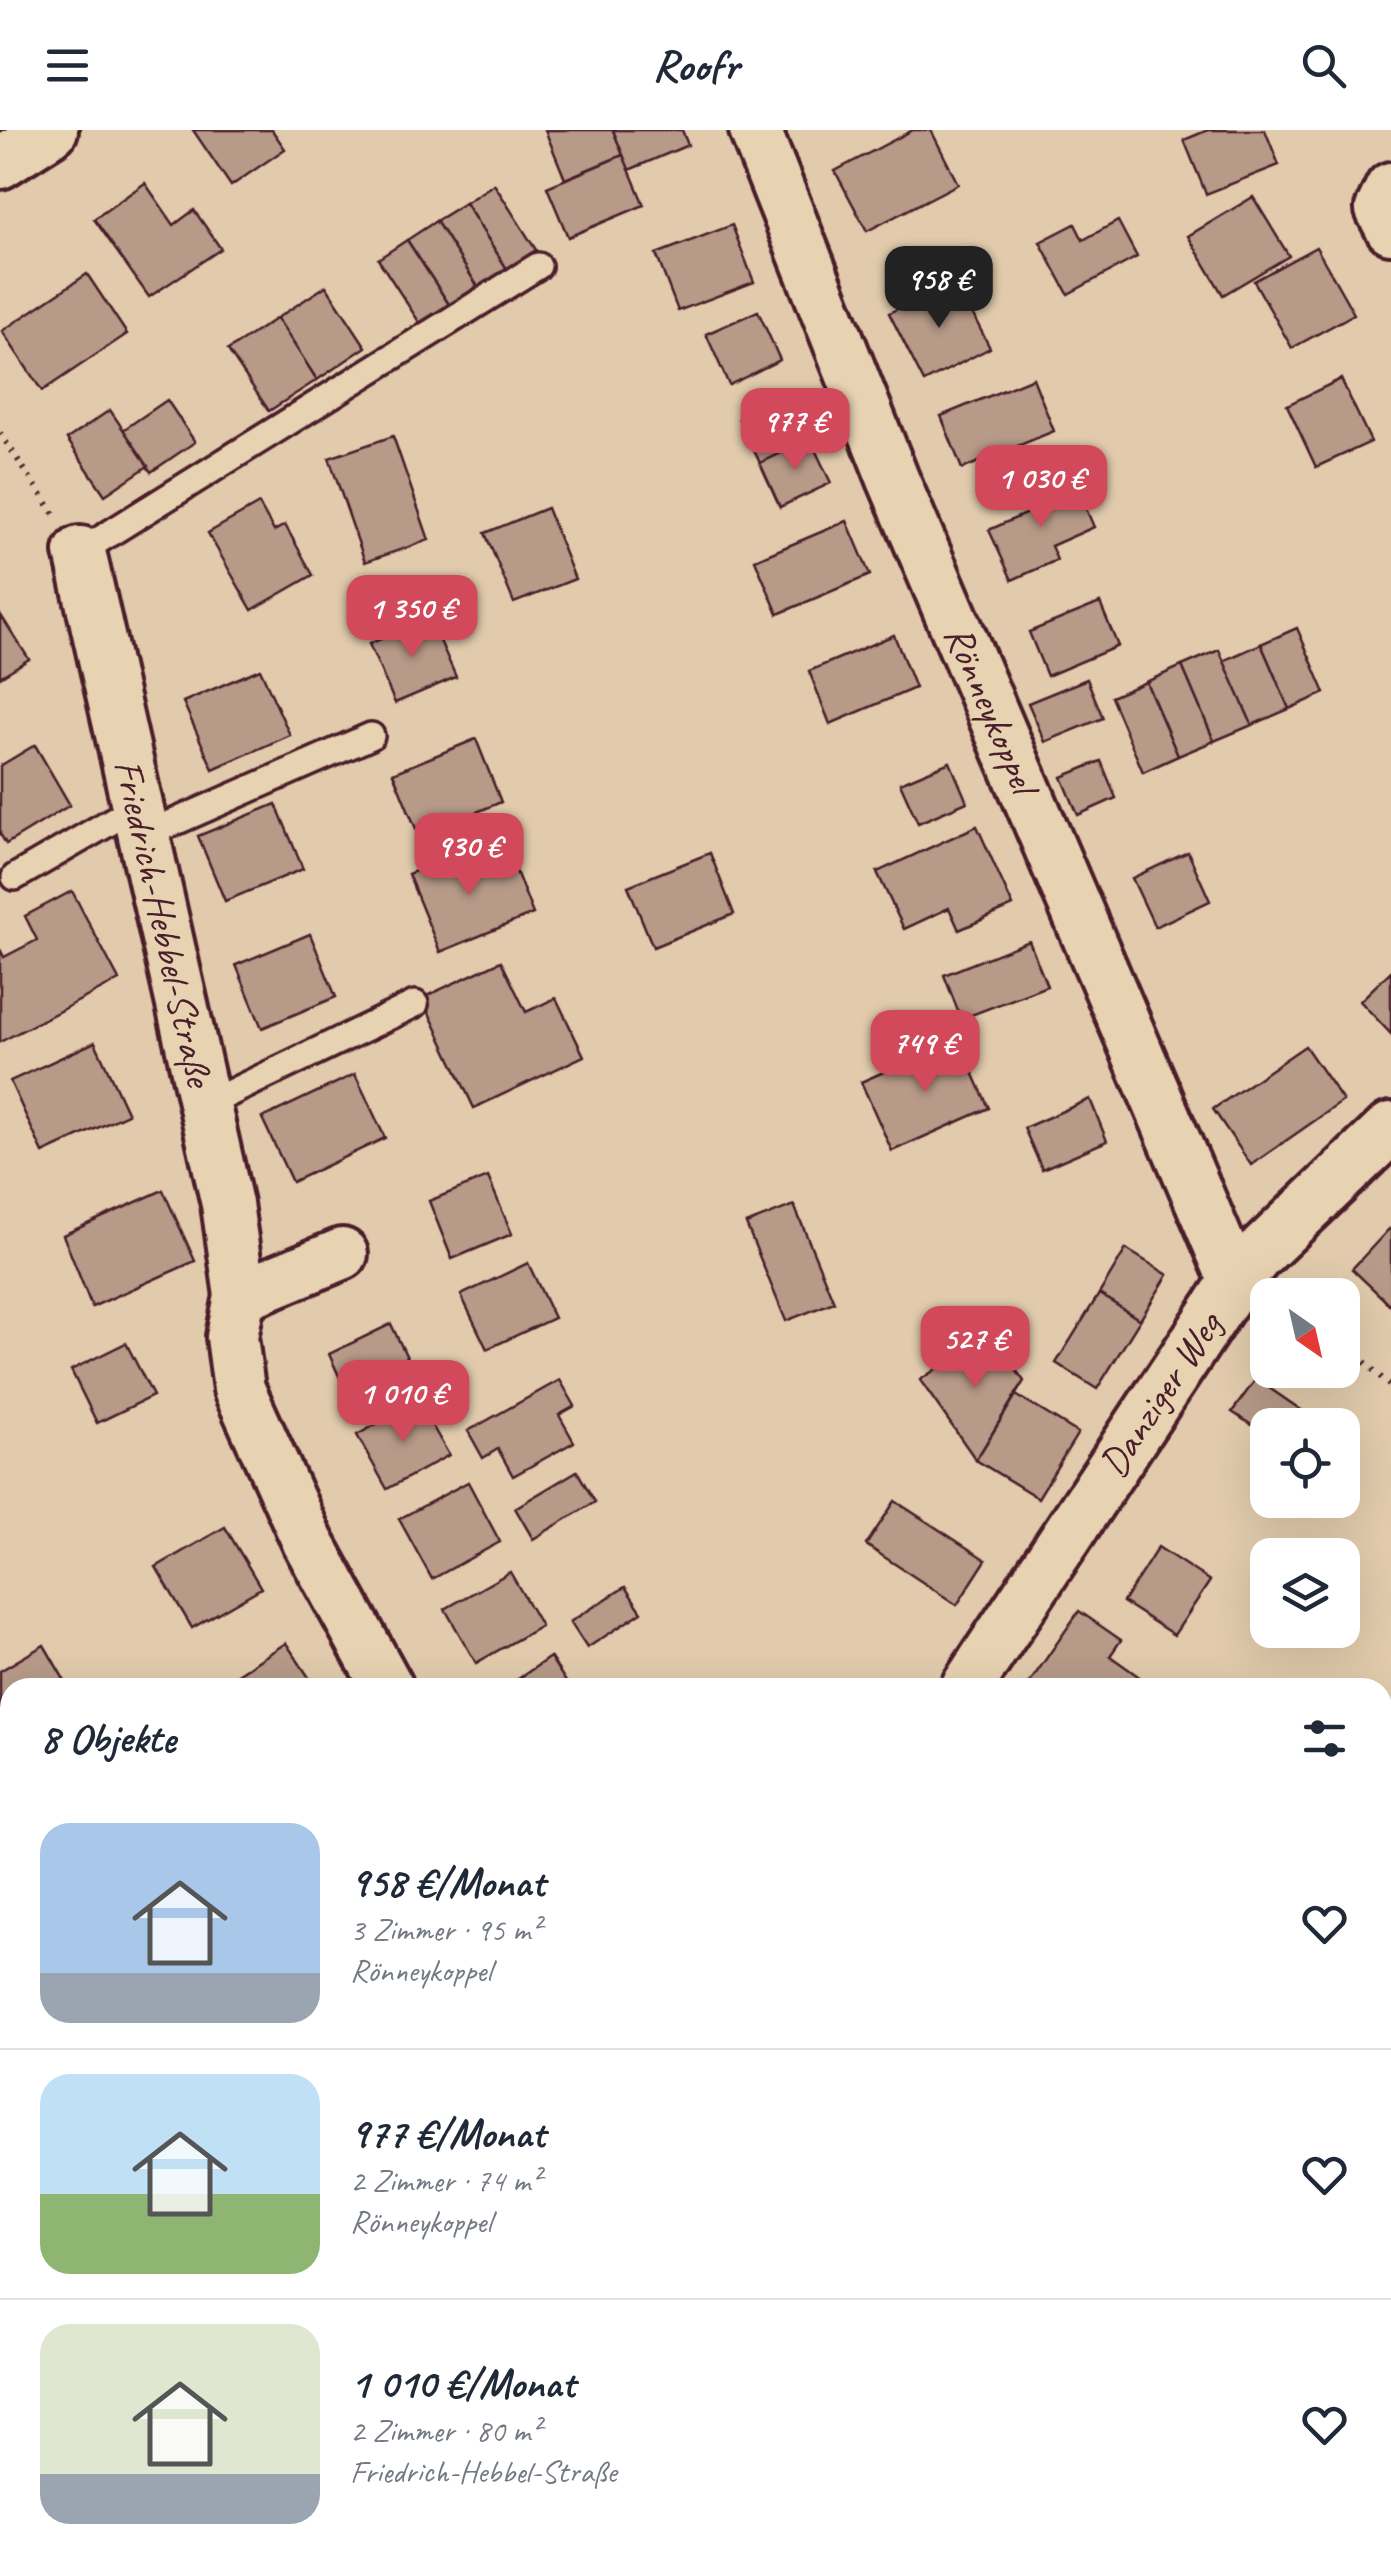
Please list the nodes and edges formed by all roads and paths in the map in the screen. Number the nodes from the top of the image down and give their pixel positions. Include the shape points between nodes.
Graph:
1 (755, 130) edge
2 (1391, 188) edge
3 (1391, 228) edge
4 (538, 266) dead end
5 (0, 433) edge
6 (80, 552) junction
7 (371, 736) dead end
8 (140, 821) junction
9 (15, 877) dead end
10 (416, 1004) dead end
11 (205, 1105) junction
12 (1391, 1128) edge
13 (342, 1254) dead end
14 (1235, 1282) junction
15 (240, 1296) junction
16 (1360, 1357) edge
17 (1391, 1387) edge
18 (383, 1678) edge
19 (973, 1678) edge

1 - 14 street, Rönneykoppel via 893,479
2 - 3 street via 1381,209
4 - 6 lane
5 - 6 path
6 - 8 street, Friedrich-Hebbel-Straße
7 - 8 lane
8 - 9 lane
8 - 11 street, Friedrich-Hebbel-Straße
10 - 11 lane
11 - 15 street, Friedrich-Hebbel-Straße
12 - 14 street, Danziger Weg
13 - 15 street
14 - 19 street, Danziger Weg
15 - 18 street, Friedrich-Hebbel-Straße via 232,1337 238,1389 308,1542
16 - 17 path

